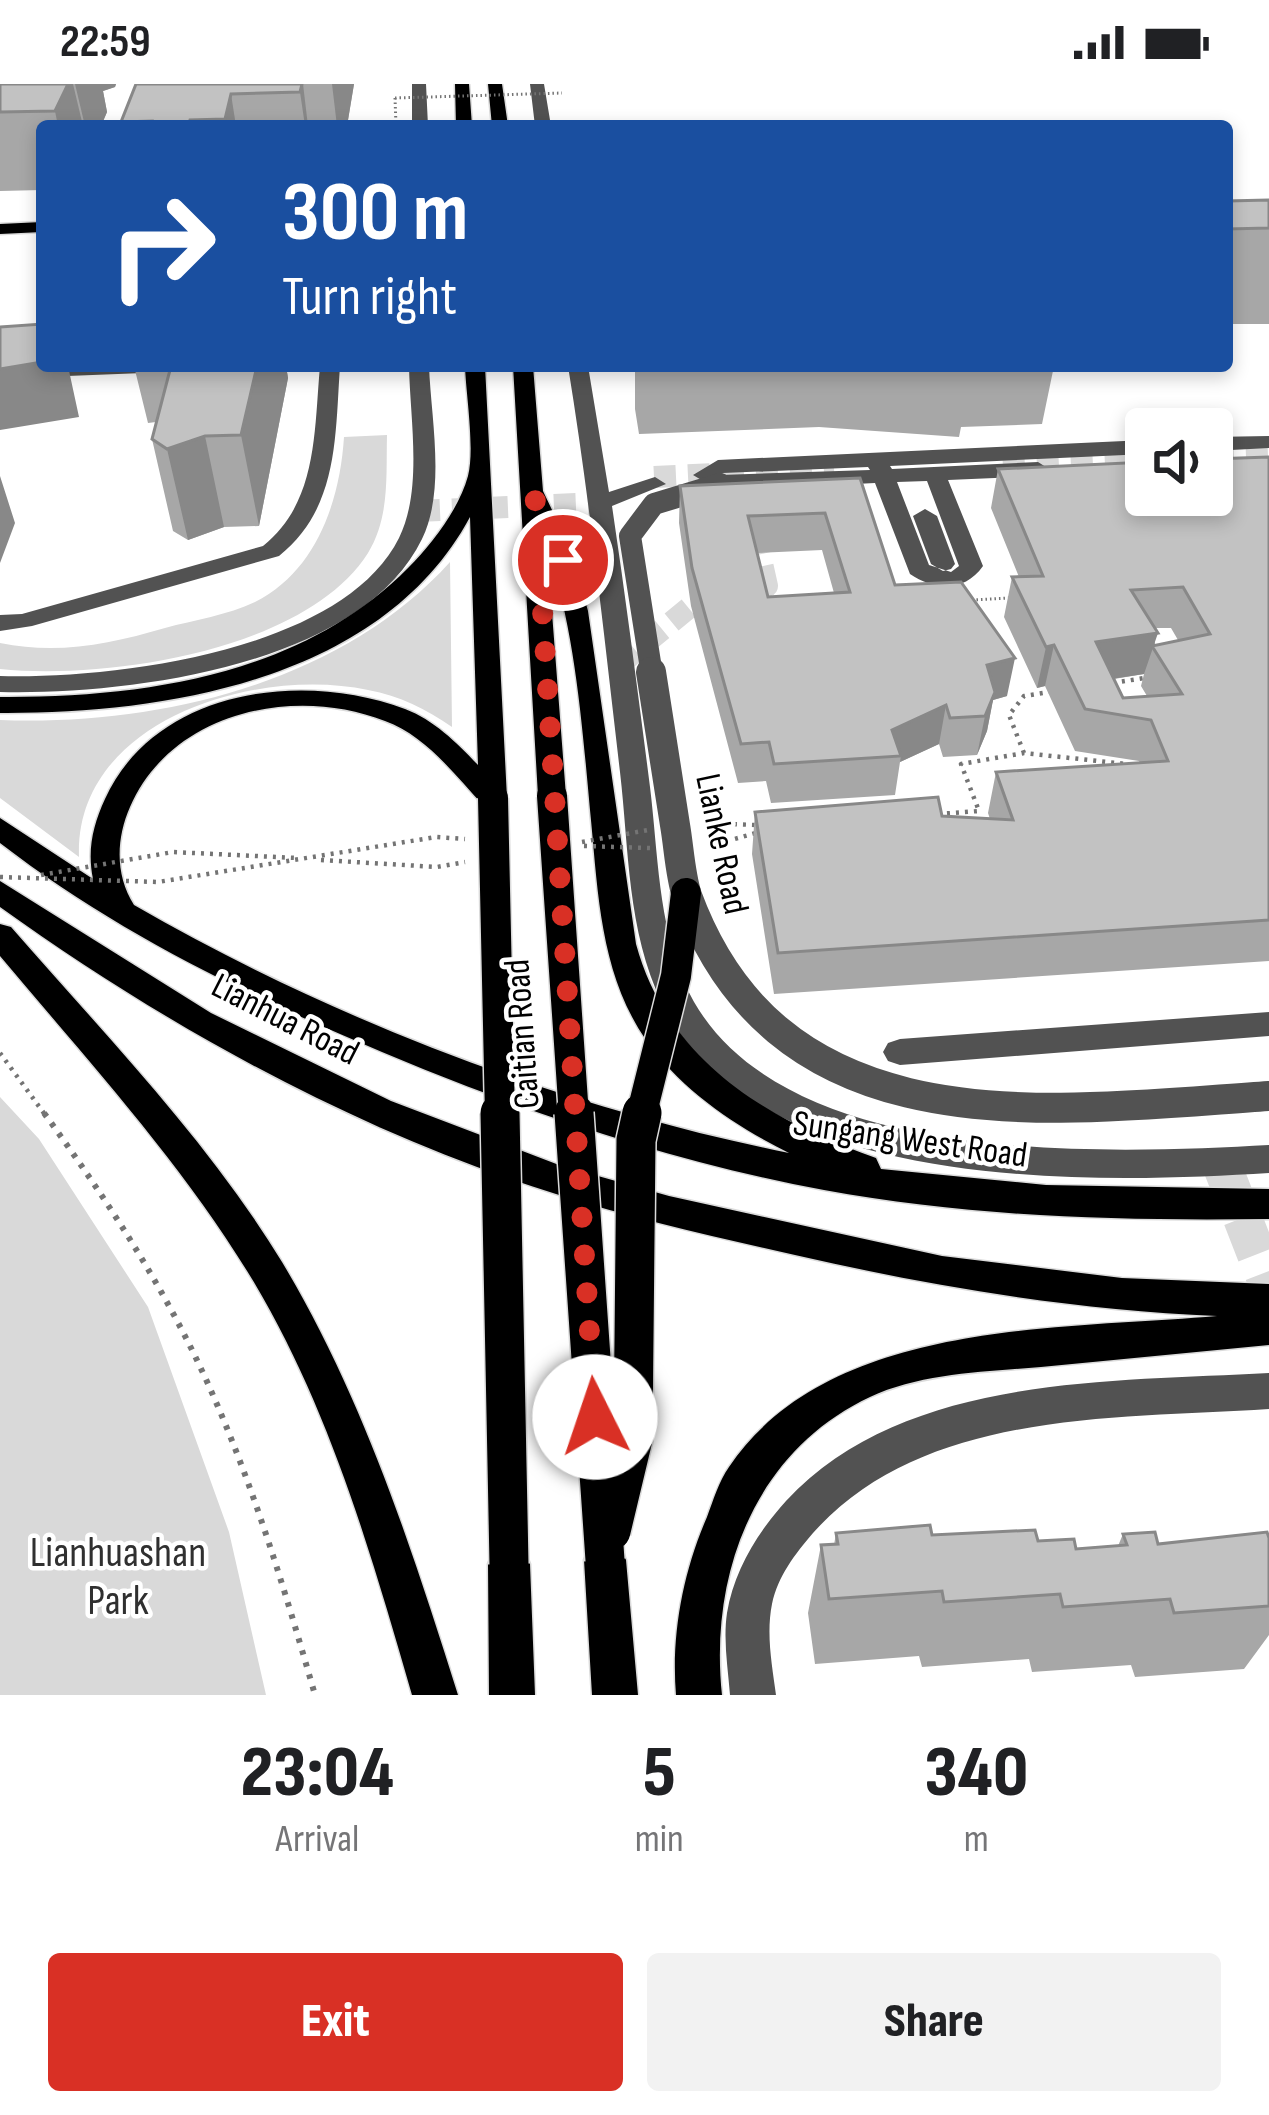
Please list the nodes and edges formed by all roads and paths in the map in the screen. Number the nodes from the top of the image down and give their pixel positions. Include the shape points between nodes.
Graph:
1 (419, 84) edge
2 (462, 84) edge
3 (495, 84) edge
4 (537, 84) edge
5 (562, 93) dead end
6 (393, 120) edge
7 (420, 120) edge
8 (464, 120) edge
9 (499, 120) edge
10 (542, 120) edge
11 (36, 227) edge
12 (0, 229) edge
13 (36, 371) edge
14 (329, 372) edge
15 (419, 372) edge
16 (475, 372) edge
17 (524, 372) edge
18 (579, 372) edge
19 (0, 378) edge
20 (1269, 442) edge
21 (1233, 443) edge
22 (1125, 449) edge
23 (1269, 459) edge
24 (1233, 460) edge
25 (1125, 465) edge
26 (595, 471) junction
27 (480, 474) junction
28 (935, 474) junction
29 (884, 478) junction
30 (535, 496) junction
31 (598, 503) junction
32 (938, 515) junction
33 (943, 564) dead end
34 (1013, 598) edge
35 (967, 600) edge
36 (0, 623) edge
37 (1154, 677) edge
38 (1111, 683) edge
39 (0, 684) edge
40 (1067, 690) edge
41 (0, 705) edge
42 (1024, 753) junction
43 (1147, 766) edge
44 (493, 798) junction
45 (979, 811) junction
46 (934, 814) edge
47 (656, 819) dead end
48 (691, 822) dead end
49 (0, 827) edge
50 (984, 827) edge
51 (649, 830) dead end
52 (479, 840) dead end
53 (659, 842) dead end
54 (652, 848) dead end
55 (696, 850) dead end
56 (309, 859) junction
57 (479, 860) dead end
58 (0, 879) edge
59 (13, 885) edge
60 (686, 893) junction
61 (129, 920) junction
62 (0, 935) edge
63 (1269, 1024) edge
64 (900, 1052) dead end
65 (0, 1053) edge
66 (1269, 1096) edge
67 (548, 1100) joint
68 (1269, 1160) edge
69 (956, 1194) junction
70 (1269, 1204) edge
71 (1269, 1301) edge
72 (1269, 1328) edge
73 (1269, 1391) edge
74 (604, 1560) junction
75 (315, 1695) edge
76 (435, 1695) edge
77 (512, 1695) edge
78 (615, 1695) edge
79 (699, 1695) edge
80 (753, 1695) edge

1 - 7 street
2 - 8 main road
3 - 9 main road
4 - 10 street
5 - 6 path, bridge via 395,98
11 - 12 main road
13 - 19 street
14 - 36 street via 313,501 285,543
15 - 39 street via 417,517 401,556 376,582 284,638 198,667 97,684
16 - 27 main road, Caitian Road
17 - 30 main road, Caitian Road
18 - 26 street
20 - 21 street
22 - 29 street, Lianke Road
23 - 24 street
25 - 28 street, Lianke Road
26 - 31 street
26 - 31 street via 654,480
27 - 41 main road via 454,527 409,582 304,649 175,692
27 - 44 main road, Caitian Road
28 - 29 street, Lianke Road
28 - 32 street
29 - 32 street
29 - 32 street via 918,569 958,578 971,566
29 - 60 street, Lianke Road, bridge via 720,484 652,503 637,517 630,536
30 - 69 main road via 557,531 577,619 616,922 647,1016 730,1102 768,1125 849,1164
30 - 74 main road, Caitian Road, bridge
31 - 68 street via 653,924 676,1000 707,1042 767,1090 888,1143 1054,1162
32 - 33 street
34 - 35 path
37 - 38 path
40 - 42 path via 1024,696 1009,715
42 - 43 path
42 - 45 path via 961,764
44 - 61 main road via 422,728 383,710 302,699 216,713 156,744 118,796 105,869
44 - 77 main road, Caitian Road, bridge
45 - 46 path
45 - 50 path
47 - 53 path
48 - 55 path, bridge via 758,829
49 - 61 main road, Lianhua Road
51 - 54 path, bridge via 564,845
52 - 56 path, bridge via 436,837
56 - 57 path, bridge via 436,867
56 - 59 path, bridge via 158,882
56 - 59 path, bridge via 173,852
58 - 59 path, bridge
59 - 71 main road, Lianhua Road via 98,962 200,1022 379,1111 555,1179 942,1272 1122,1295
60 - 66 street, Lianke Road, bridge via 725,984 772,1032 846,1075 900,1094 1040,1108
60 - 74 main road, bridge via 676,976 636,1140 633,1439
61 - 67 main road, Lianhua Road via 420,1056
62 - 76 main road via 205,1181 268,1271 350,1440
63 - 64 street
65 - 75 path via 172,1311 236,1457
67 - 69 main road, Sungang West Road via 689,1144
69 - 70 main road, Sungang West Road
72 - 79 main road via 940,1359 860,1382 787,1430 742,1482 713,1552 695,1654
73 - 80 street via 996,1418 899,1443 856,1466 820,1493 771,1552 748,1619
74 - 78 main road, Caitian Road

